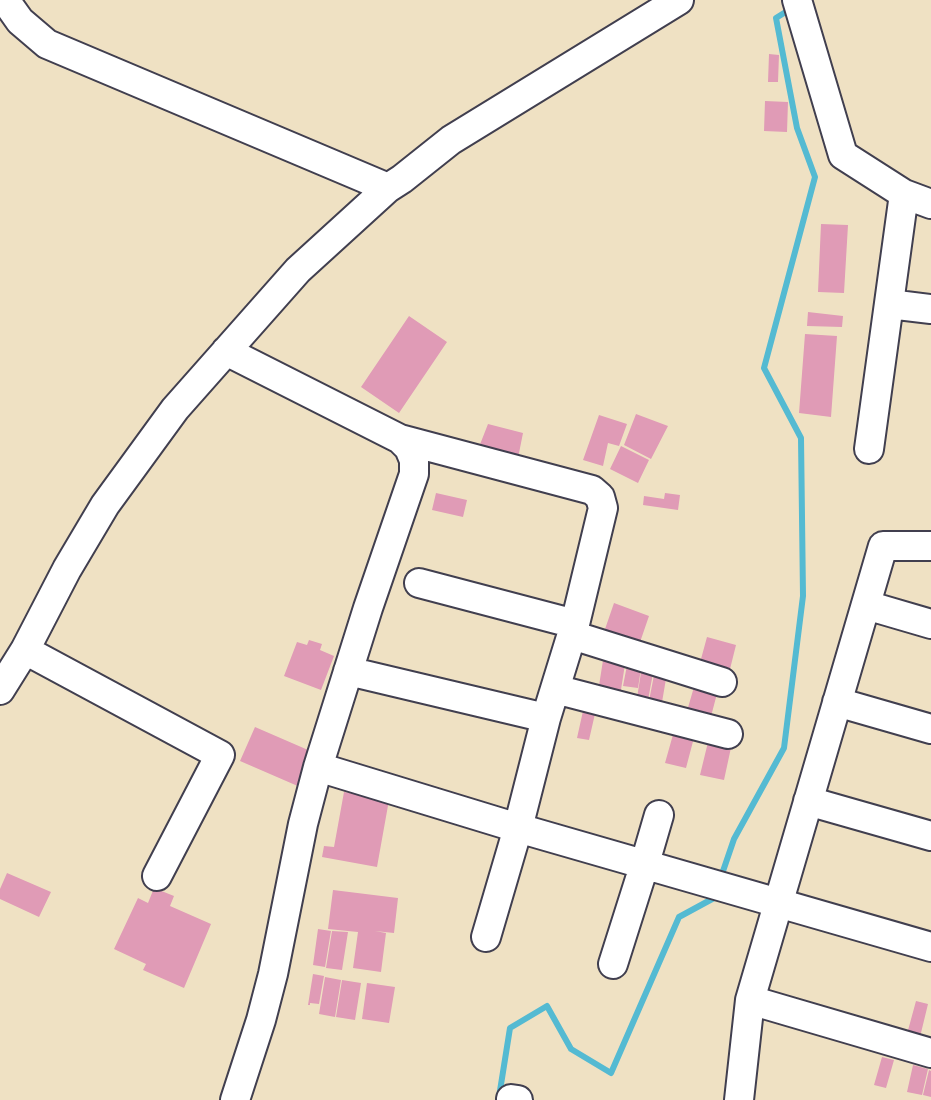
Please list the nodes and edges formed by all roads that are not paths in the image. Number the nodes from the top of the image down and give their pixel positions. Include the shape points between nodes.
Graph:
1 (679, 0) edge
2 (13, 10) edge
3 (800, 11) edge
4 (395, 184) junction
5 (904, 194) junction
6 (931, 204) edge
7 (889, 304) junction
8 (931, 309) edge
9 (226, 351) junction
10 (400, 438) junction
11 (869, 449) dead end
12 (931, 546) edge
13 (419, 583) dead end
14 (866, 605) junction
15 (931, 624) edge
16 (574, 629) junction
17 (25, 650) junction
18 (348, 671) junction
19 (722, 682) dead end
20 (555, 689) junction
21 (0, 690) edge
22 (837, 702) junction
23 (546, 718) junction
24 (931, 729) edge
25 (729, 734) dead end
26 (318, 767) junction
27 (808, 801) junction
28 (658, 815) dead end
29 (518, 828) junction
30 (931, 836) edge
31 (645, 864) junction
32 (157, 876) dead end
33 (778, 903) junction
34 (486, 937) dead end
35 (931, 947) edge
36 (613, 964) dead end
37 (750, 1000) junction
38 (931, 1053) edge
39 (235, 1100) edge
40 (739, 1100) edge

1 - 4 street via 452,140
2 - 4 street
3 - 5 street via 843,154
4 - 9 street via 298,270
5 - 6 street
5 - 7 street
7 - 8 street
7 - 11 street
9 - 10 street
9 - 17 street via 175,409 105,505
10 - 16 street via 592,490 600,497 603,508
10 - 18 street via 410,448 414,474
12 - 14 street via 883,546
13 - 16 street
14 - 15 street
14 - 22 street
16 - 19 street
16 - 20 street
17 - 21 street
17 - 32 street via 220,754
18 - 23 street
18 - 26 street
20 - 23 street
20 - 25 street
22 - 24 street
22 - 27 street
23 - 29 street
26 - 29 street
26 - 39 street via 273,974
27 - 30 street
27 - 33 street
28 - 31 street
29 - 31 street
29 - 34 street
31 - 33 street
31 - 36 street
33 - 35 street
33 - 37 street
37 - 38 street
37 - 40 street

